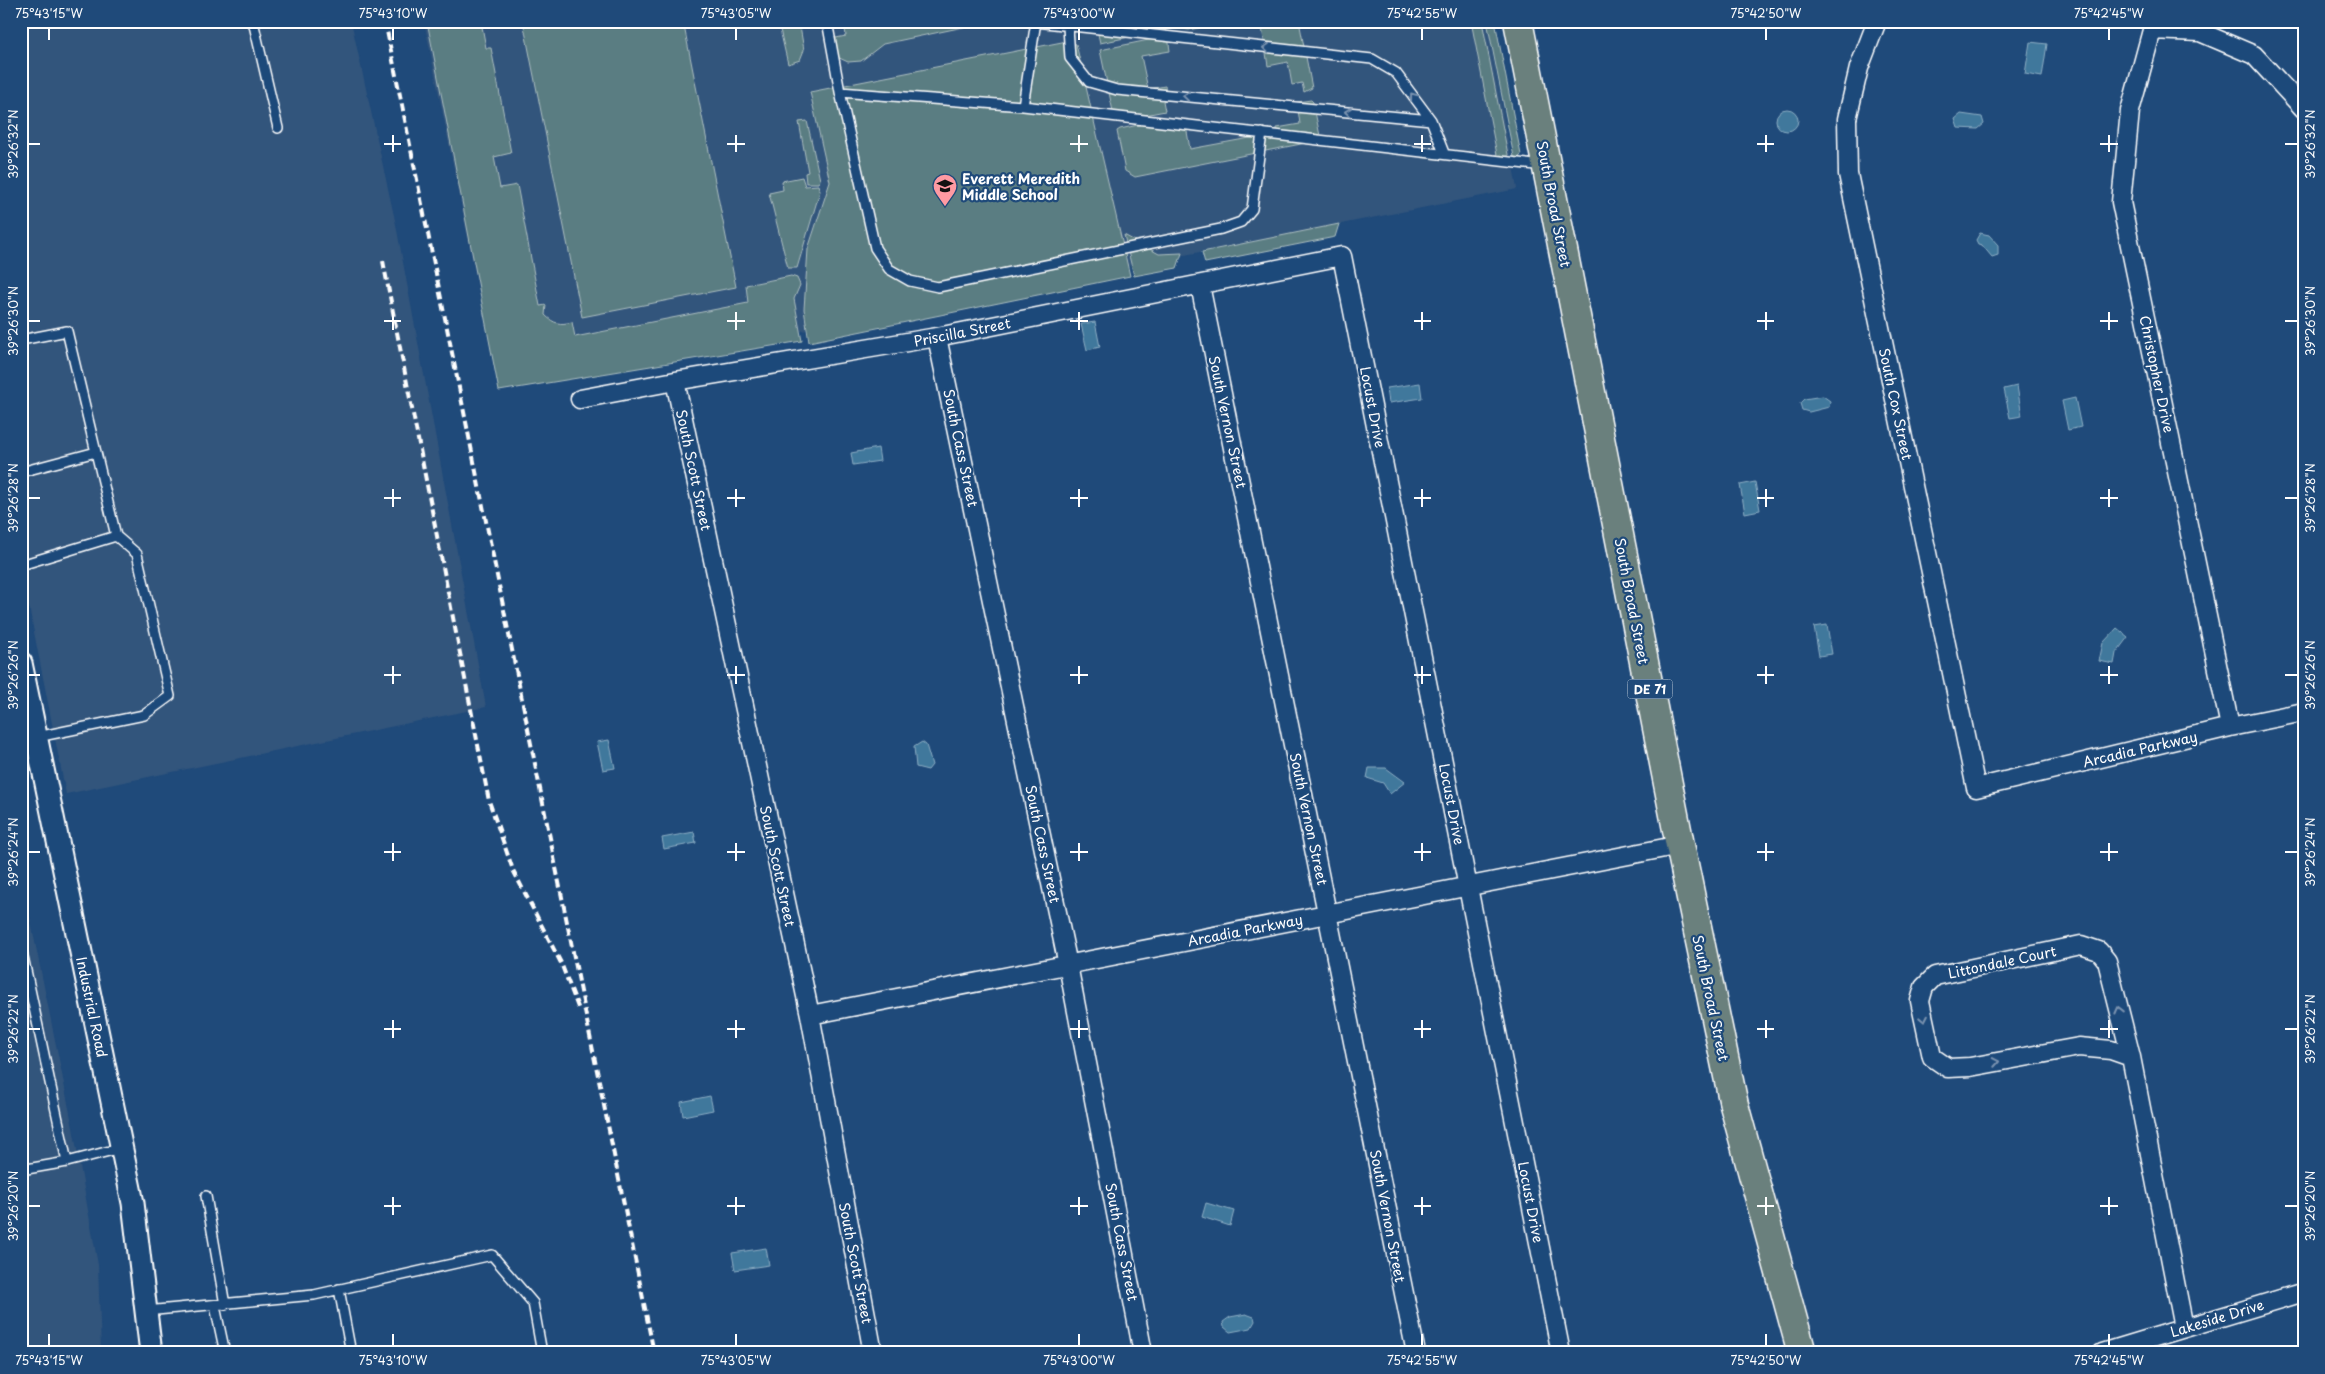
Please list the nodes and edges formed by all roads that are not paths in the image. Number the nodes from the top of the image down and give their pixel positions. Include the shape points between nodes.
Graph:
1 (253, 21) edge
2 (827, 21) edge
3 (1518, 21) edge
4 (1877, 21) edge
5 (1036, 22) edge
6 (2153, 26) edge
7 (1068, 27) junction
8 (840, 92) junction
9 (1024, 106) junction
10 (2304, 109) edge
11 (1431, 120) junction
12 (278, 128) dead end
13 (1262, 133) junction
14 (1444, 153) junction
15 (1546, 167) junction
16 (1342, 256) joint
17 (1200, 285) junction
18 (938, 337) junction
19 (21, 340) edge
20 (674, 381) junction
21 (580, 399) dead end
22 (96, 452) junction
23 (21, 472) edge
24 (116, 536) junction
25 (21, 564) edge
26 (21, 662) edge
27 (2304, 712) edge
28 (2230, 727) junction
29 (37, 737) junction
30 (1976, 788) joint
31 (1680, 845) junction
32 (1469, 887) junction
33 (1328, 913) junction
34 (21, 947) edge
35 (1068, 965) junction
36 (810, 1015) junction
37 (2131, 1057) junction
38 (121, 1148) junction
39 (67, 1162) junction
40 (21, 1170) edge
41 (206, 1196) dead end
42 (339, 1289) junction
43 (2304, 1292) edge
44 (225, 1305) junction
45 (215, 1306) junction
46 (146, 1311) junction
47 (2184, 1328) junction
48 (151, 1353) edge
49 (225, 1353) edge
50 (351, 1353) edge
51 (542, 1353) edge
52 (873, 1353) edge
53 (1143, 1353) edge
54 (1416, 1353) edge
55 (1561, 1353) edge
56 (1802, 1353) edge
57 (2102, 1353) edge

1 - 12 lane
2 - 8 lane
3 - 15 main road, South Broad Street / DE 71
4 - 30 street, South Cox Street via 1859,68 1847,119 1848,174
5 - 7 lane
5 - 9 lane
6 - 10 street via 2200,32 2254,54
6 - 28 street, Christopher Drive via 2130,111 2121,202
11 -> 7 lane via 1396,73 1372,59
11 -> 7 lane via 1117,90 1089,82 1070,58
8 - 9 lane
8 - 13 lane via 876,248 889,269 910,282 938,287 1222,229 1241,222 1252,209
9 - 13 lane
11 - 14 lane
13 - 14 lane
14 - 15 lane
15 - 31 main road, South Broad Street / DE 71
16 - 17 street, Priscilla Street
16 - 32 street, Locust Drive
17 - 18 street, Priscilla Street
17 - 33 street, South Vernon Street
18 - 20 street, Priscilla Street
18 - 35 street, South Cass Street
19 - 22 lane via 66,331
20 - 21 street, Priscilla Street
20 - 36 street, South Scott Street
22 - 23 lane
22 - 24 lane
24 - 25 lane
24 - 29 lane via 137,554 170,696 144,715
26 - 29 street, Industrial Road
27 - 28 street, Arcadia Parkway
28 - 30 street, Arcadia Parkway
29 - 38 street, Industrial Road
31 - 32 street, Arcadia Parkway
31 - 56 main road, South Broad Street / DE 71 via 1734,1105
32 - 33 street, Arcadia Parkway
32 - 55 street, Locust Drive
33 - 35 street, Arcadia Parkway
33 - 54 street, South Vernon Street
34 - 39 lane
35 - 36 street, Arcadia Parkway
35 - 53 street, South Cass Street
36 - 52 street, South Scott Street
37 -> 37 street, Littondale Court via 2108,961 2099,952 2081,945 1935,976 1924,986 1920,1001 1932,1057 1948,1068 2079,1047 2111,1050
37 - 47 street, Littondale Court
38 - 39 lane
38 - 46 street, Industrial Road via 132,1203
39 - 40 lane
41 - 44 lane
42 - 44 lane
42 - 50 lane
42 - 51 lane via 492,1255 533,1303
43 - 47 street, Lakeside Drive
44 - 45 lane
45 - 46 lane
45 - 49 lane
46 - 48 street, Industrial Road
47 - 57 street, Lakeside Drive

